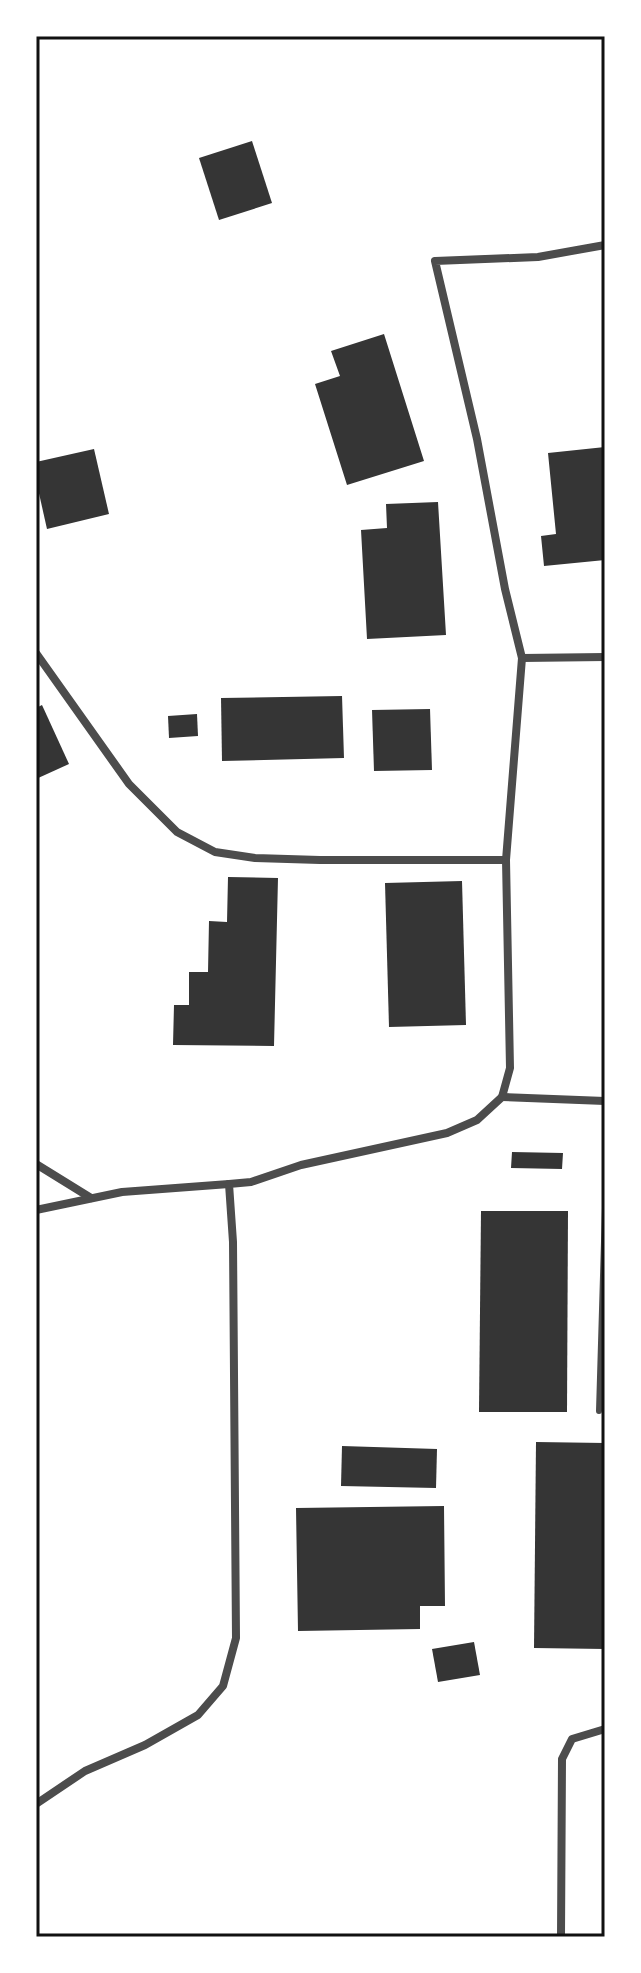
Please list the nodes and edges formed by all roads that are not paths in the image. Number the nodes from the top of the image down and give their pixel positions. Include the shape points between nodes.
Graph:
1 (605, 245) edge
2 (36, 653) edge
3 (605, 657) edge
4 (522, 658) junction
5 (506, 860) junction
6 (502, 1097) junction
7 (605, 1101) edge
8 (36, 1164) edge
9 (229, 1184) junction
10 (91, 1198) junction
11 (605, 1208) edge
12 (36, 1210) edge
13 (599, 1411) dead end
14 (605, 1729) edge
15 (36, 1804) edge
16 (561, 1937) edge

1 - 4 street via 538,257 435,261
2 - 5 street via 129,784 177,832 215,852 320,860
3 - 4 street
4 - 5 street
5 - 6 street via 510,1068
6 - 7 street
6 - 9 street via 477,1120 447,1133
8 - 10 street
9 - 10 street
9 - 15 street via 236,1638 223,1686 198,1715 85,1771
10 - 12 street
11 - 13 lane
14 - 16 street via 572,1739 562,1759

